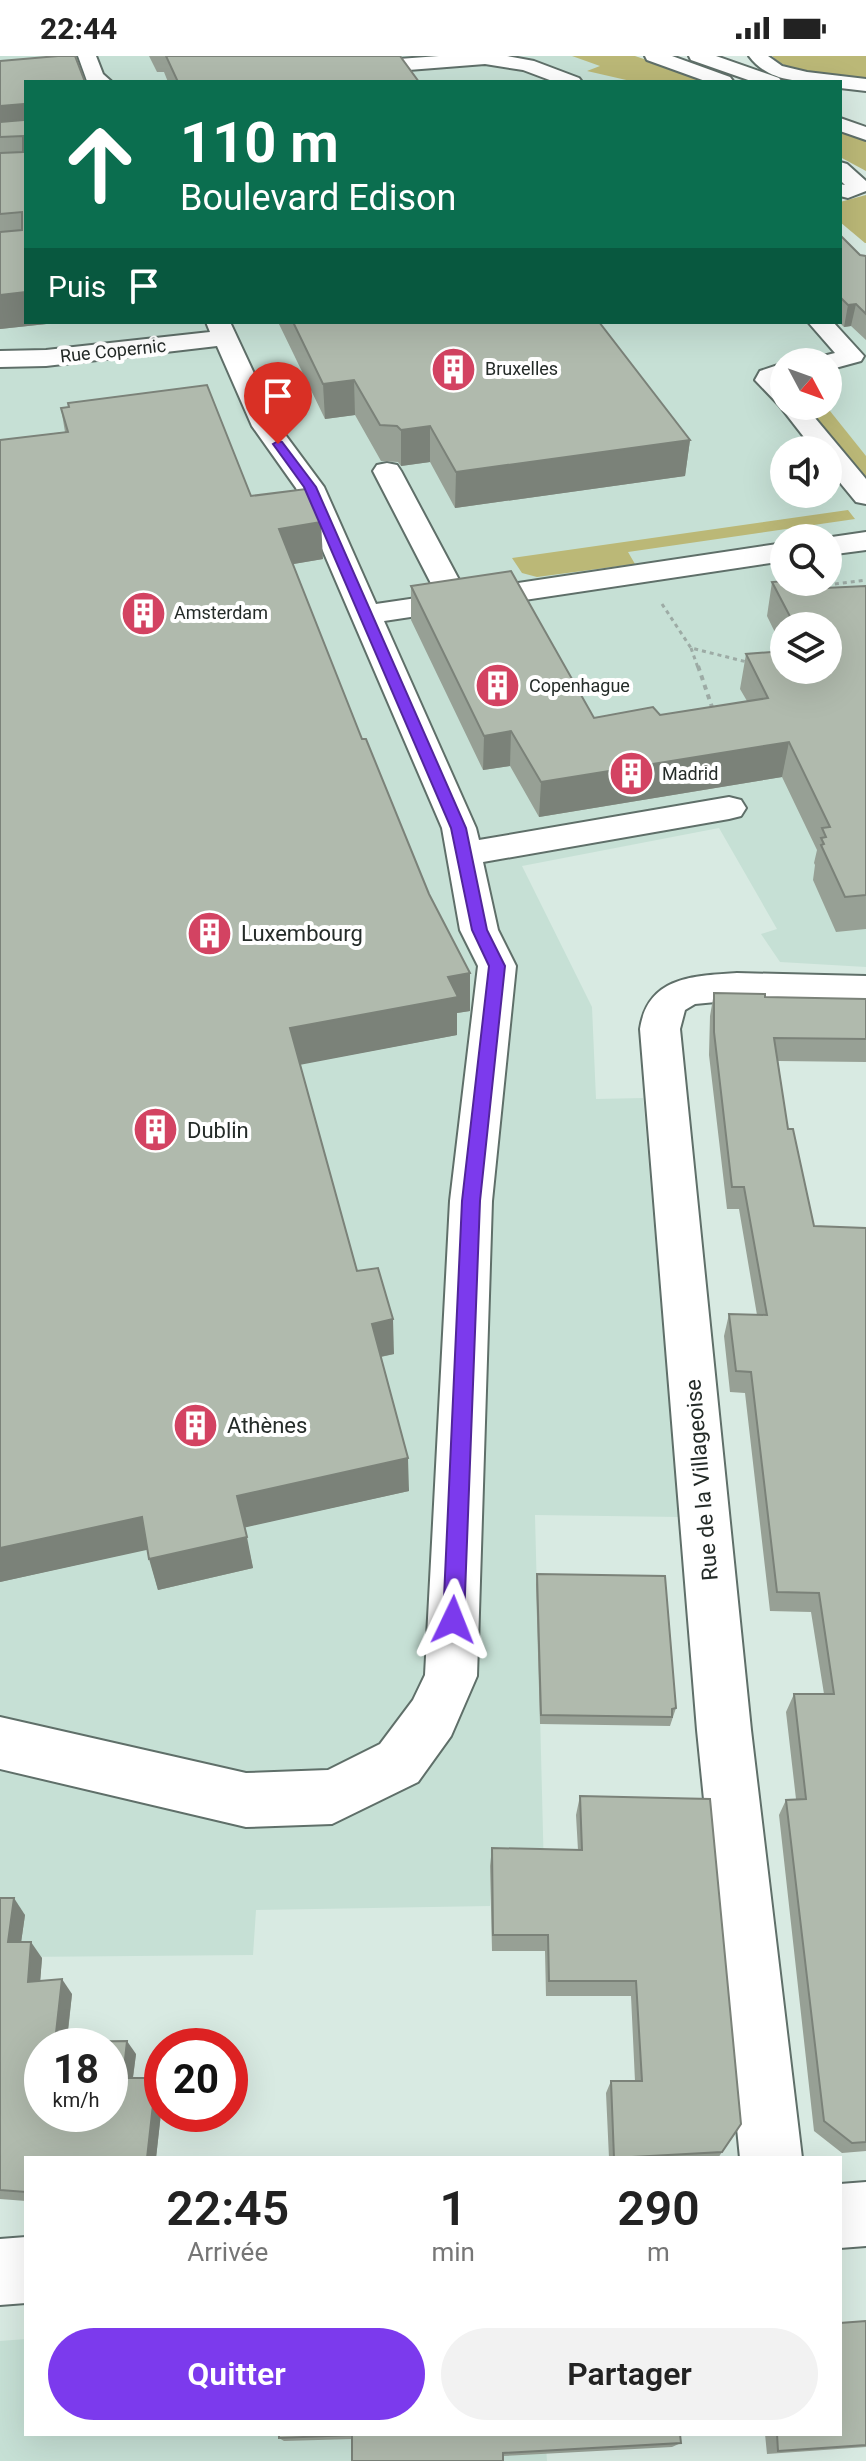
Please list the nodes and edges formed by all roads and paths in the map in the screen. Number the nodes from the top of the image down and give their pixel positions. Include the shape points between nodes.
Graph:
1 (87, 56) edge
2 (654, 56) edge
3 (698, 56) edge
4 (758, 56) edge
5 (520, 66) edge
6 (324, 71) edge
7 (99, 80) edge
8 (569, 80) edge
9 (720, 80) edge
10 (766, 80) edge
11 (830, 80) edge
12 (842, 82) edge
13 (866, 85) edge
14 (842, 107) edge
15 (866, 115) edge
16 (842, 125) edge
17 (866, 134) edge
18 (822, 324) edge
19 (222, 330) edge
20 (2, 358) edge
21 (848, 365) edge
22 (803, 420) edge
23 (816, 436) edge
24 (842, 467) edge
25 (387, 471) dead end
26 (866, 496) edge
27 (866, 541) edge
28 (842, 544) edge
29 (770, 554) edge
30 (641, 573) junction
31 (866, 580) edge
32 (842, 583) edge
33 (455, 600) junction
34 (366, 615) junction
35 (691, 648) junction
36 (759, 666) edge
37 (711, 720) edge
38 (729, 808) dead end
39 (464, 854) junction
40 (866, 989) edge
41 (0, 1743) edge
42 (771, 2156) edge
43 (866, 2214) edge
44 (842, 2216) edge
45 (24, 2270) edge
46 (0, 2272) edge

1 - 7 street
2 - 9 street
3 - 10 street
4 - 11 street via 765,65 793,75
5 - 6 street via 475,57
5 - 8 street
12 - 13 street
14 - 15 street
16 - 17 street
18 - 21 street via 852,356
19 - 20 street, Rue Copernic
19 - 34 street via 265,426 310,487
22 - 23 street
24 - 26 street
25 - 33 street
27 - 28 street
29 - 30 street
30 - 33 street via 512,580
30 - 35 path
31 - 32 path
33 - 34 street
34 - 39 street via 459,828
35 - 36 path
35 - 37 path via 714,713
38 - 39 street
39 - 41 street via 479,930 497,966 471,1201 451,1676 432,1718 399,1763 332,1797 246,1800
40 - 42 street, Rue de la Villageoise via 716,988 684,993 665,1008 660,1029 724,1730
43 - 44 street
45 - 46 street

